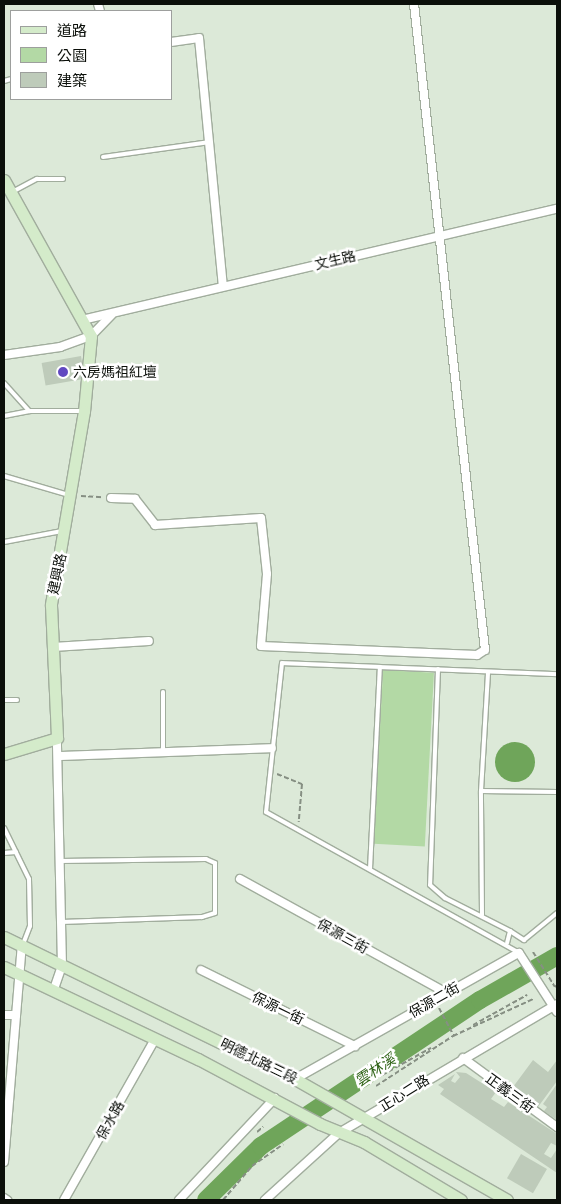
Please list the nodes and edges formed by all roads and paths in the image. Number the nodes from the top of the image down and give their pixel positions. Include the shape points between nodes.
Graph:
1 (414, 4) edge
2 (172, 42) edge
3 (210, 142) junction
4 (103, 158) dead end
5 (63, 179) dead end
6 (4, 180) edge
7 (11, 193) junction
8 (557, 210) edge
9 (440, 236) junction
10 (222, 286) junction
11 (113, 314) junction
12 (82, 320) junction
13 (91, 336) junction
14 (4, 355) edge
15 (4, 383) edge
16 (29, 411) junction
17 (84, 411) junction
18 (4, 416) edge
19 (4, 476) edge
20 (71, 495) junction
21 (111, 498) joint
22 (66, 530) junction
23 (4, 542) edge
24 (149, 641) dead end
25 (53, 647) junction
26 (380, 667) junction
27 (438, 669) junction
28 (488, 673) junction
29 (557, 674) edge
30 (163, 692) dead end
31 (4, 700) edge
32 (17, 700) dead end
33 (57, 738) junction
34 (272, 748) junction
35 (164, 752) junction
36 (4, 754) edge
37 (58, 756) junction
38 (270, 771) junction
39 (481, 791) junction
40 (557, 792) edge
41 (4, 828) edge
42 (298, 830) junction
43 (16, 852) junction
44 (4, 853) edge
45 (60, 861) junction
46 (370, 869) junction
47 (240, 879) dead end
48 (557, 913) edge
49 (482, 915) junction
50 (61, 922) junction
51 (510, 931) junction
52 (4, 937) edge
53 (507, 943) junction
54 (22, 945) junction
55 (532, 952) dead end
56 (521, 956) junction
57 (62, 966) junction
58 (4, 967) edge
59 (201, 970) dead end
60 (20, 974) junction
61 (557, 985) edge
62 (54, 989) junction
63 (446, 992) junction
64 (527, 995) dead end
65 (533, 999) dead end
66 (554, 1007) edge
67 (440, 1008) dead end
68 (4, 1015) edge
69 (16, 1015) junction
70 (453, 1036) junction
71 (155, 1039) junction
72 (355, 1046) junction
73 (463, 1058) junction
74 (382, 1075) dead end
75 (295, 1079) junction
76 (7, 1082) edge
77 (376, 1086) dead end
78 (275, 1098) junction
79 (366, 1117) junction
80 (557, 1127) edge
81 (339, 1133) junction
82 (283, 1144) dead end
83 (4, 1162) edge
84 (4, 1198) edge
85 (7, 1200) edge
86 (64, 1200) edge
87 (179, 1200) edge
88 (224, 1200) edge
89 (265, 1200) edge
90 (461, 1200) edge
91 (507, 1200) edge

1 - 9 street
2 - 3 street via 199,38
3 - 4 lane
3 - 10 street
5 - 7 lane via 37,179
6 - 7 main road
7 - 12 main road
8 - 9 street, 文生路
9 - 10 street, 文生路
9 - 21 street via 485,650 477,655 261,646 267,574 261,518 155,525 135,499
10 - 11 street, 文生路
11 - 12 street, 文生路
11 - 13 street
12 - 13 main road
13 - 14 street via 60,347
13 - 17 main road, 建興路
15 - 16 lane
16 - 17 lane
16 - 18 lane
17 - 20 main road, 建興路
19 - 20 lane
20 - 21 path
20 - 22 main road, 建興路
22 - 23 lane
22 - 25 main road, 建興路 via 51,605
24 - 25 street
25 - 33 main road, 建興路
26 - 27 lane
26 - 34 lane via 282,662
26 - 46 lane
27 - 28 lane
27 - 49 lane via 430,885 445,898
28 - 29 lane
28 - 39 lane
30 - 35 lane
31 - 32 lane
33 - 36 main road
33 - 37 street, 建興路
34 - 35 street
34 - 38 lane
35 - 37 street
37 - 45 street, 建興路
38 - 42 lane via 266,812
38 - 42 path via 302,784
39 - 40 lane
39 - 49 lane
41 - 43 lane
42 - 46 lane
43 - 44 lane
43 - 54 lane via 30,879 30,926
45 - 50 street, 建興路
45 - 50 lane via 206,859 215,863 215,913 202,917
46 - 53 lane
47 - 63 street, 保源三街
48 - 51 lane via 524,940
49 - 51 lane
50 - 57 street, 建興路
51 - 53 lane
52 - 54 main road, 明德北路三段
53 - 56 lane
54 - 57 main road, 明德北路三段
54 - 60 street
55 - 61 path via 555,987
56 - 63 street, 保源二街
56 - 66 street
57 - 62 street, 建興路
57 - 75 main road, 明德北路三段
58 - 60 main road, 明德北路三段
59 - 72 street, 保源一街
60 - 62 main road, 明德北路三段
60 - 69 street
62 - 71 main road, 明德北路三段
63 - 72 street, 保源二街
64 - 70 path
65 - 77 path via 453,1036
66 - 73 street, 正心二路
67 - 70 path
68 - 69 street
69 - 76 street
70 - 74 path
71 - 78 main road, 明德北路三段
71 - 86 street, 保水路
72 - 75 street, 保源二街
73 - 79 street, 正心二路
73 - 80 street, 正義三街
75 - 79 main road, 明德北路三段
76 - 83 street
78 - 81 main road, 明德北路三段
78 - 87 street
79 - 81 street, 正心二路
79 - 91 main road, 明德北路三段
81 - 89 street, 正心二路
81 - 90 main road, 明德北路三段 via 364,1142
82 - 88 path via 252,1166
84 - 85 street

